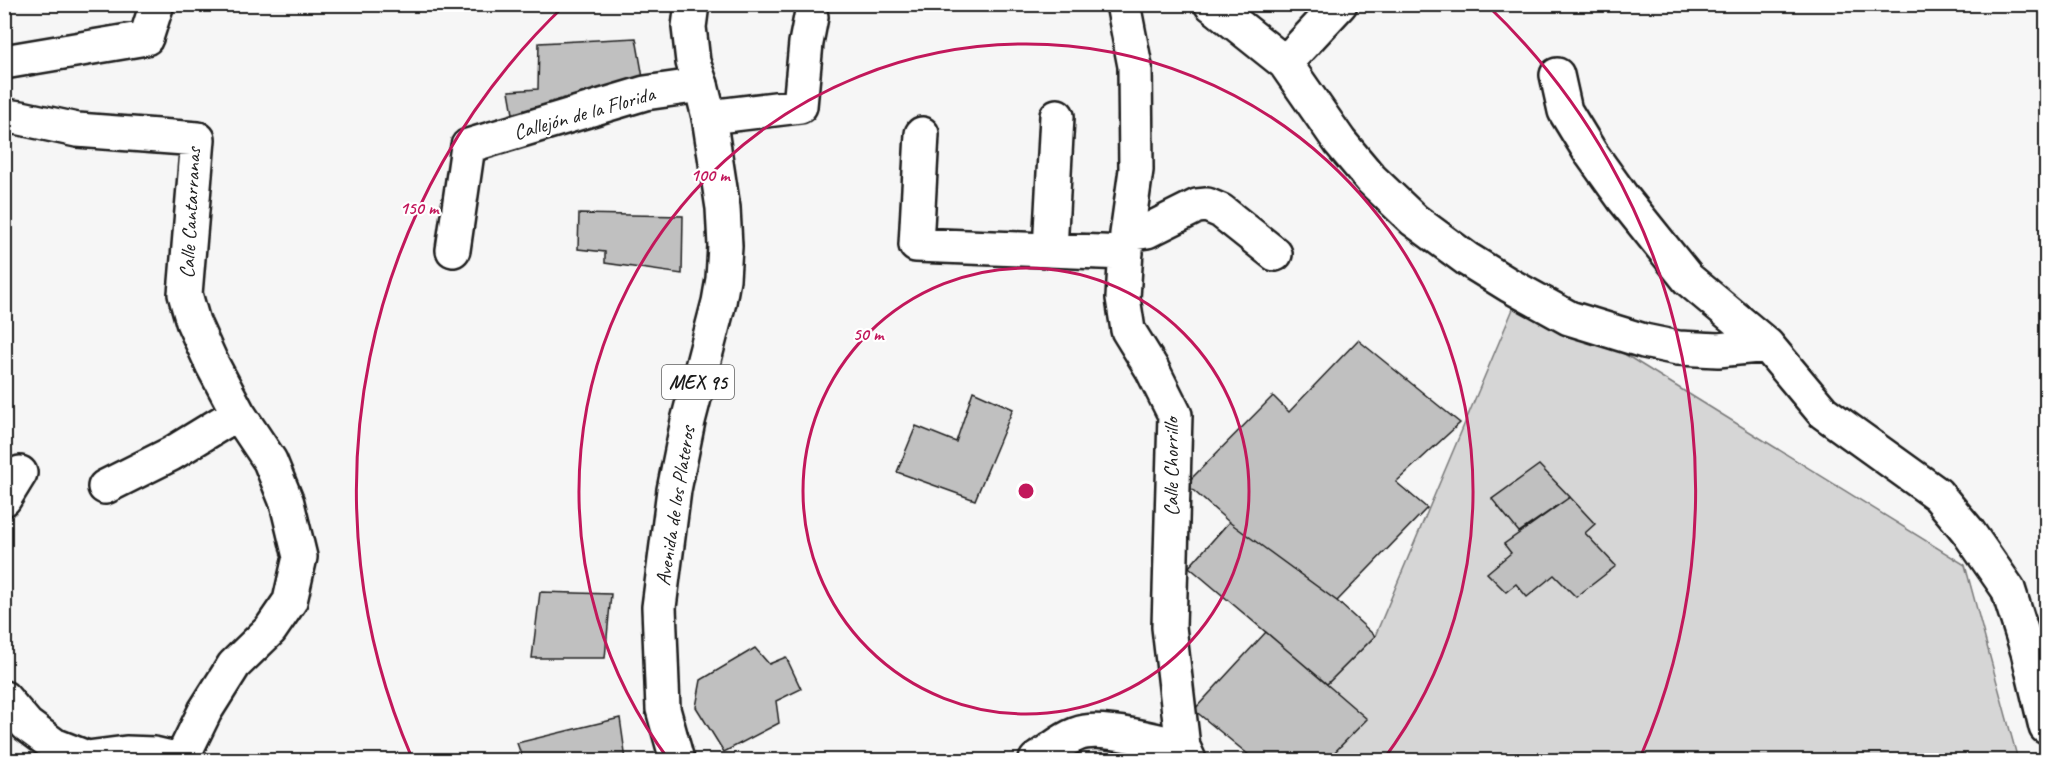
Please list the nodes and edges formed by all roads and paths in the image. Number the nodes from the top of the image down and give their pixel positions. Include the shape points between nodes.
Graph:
1 (157, 4) edge
2 (692, 4) edge
3 (1123, 4) edge
4 (1211, 4) edge
5 (1340, 4) edge
6 (812, 17) dead end
7 (4, 62) edge
8 (1285, 63) junction
9 (1557, 75) dead end
10 (701, 85) junction
11 (4, 116) edge
12 (1057, 116) dead end
13 (709, 117) junction
14 (922, 134) dead end
15 (1126, 243) junction
16 (453, 250) dead end
17 (1050, 250) junction
18 (1275, 254) dead end
19 (1767, 345) junction
20 (238, 413) junction
21 (105, 488) dead end
22 (4, 698) edge
23 (2046, 727) edge
24 (1186, 754) edge
25 (181, 760) edge
26 (677, 760) edge
27 (1036, 760) edge

1 - 7 street via 146,38
2 - 10 street, Avenida de los Plateros / MEX 95 via 690,39
3 - 15 street, Calle Chorrillo via 1135,66 1136,170
4 - 8 street
5 - 8 street
6 - 13 street via 800,106
8 - 19 street via 1371,179 1414,220 1509,285 1569,318 1644,341 1718,350
9 - 19 street via 1565,111 1623,198 1688,279
10 - 13 street, Avenida de los Plateros / MEX 95
10 - 16 street, Callejón de la Florida via 645,93 468,146
11 - 20 street, Calle Cantarranas via 77,130 198,139 185,294 193,322
12 - 17 street
13 - 26 street, Avenida de los Plateros / MEX 95 via 723,208 723,279 674,489 659,607 663,709
14 - 17 street via 916,245
15 - 17 street
15 - 18 street via 1197,206 1207,205 1221,211
15 - 24 street, Calle Chorrillo via 1123,298 1128,330 1175,415 1169,627
19 - 23 street via 1823,412 1936,494 1967,530 2008,589
20 - 21 street
20 - 25 street via 270,461 288,502 300,557 290,600 270,630 234,665
22 - 25 street via 27,724 54,745 87,758 126,753
24 - 27 street via 1141,738 1085,732

